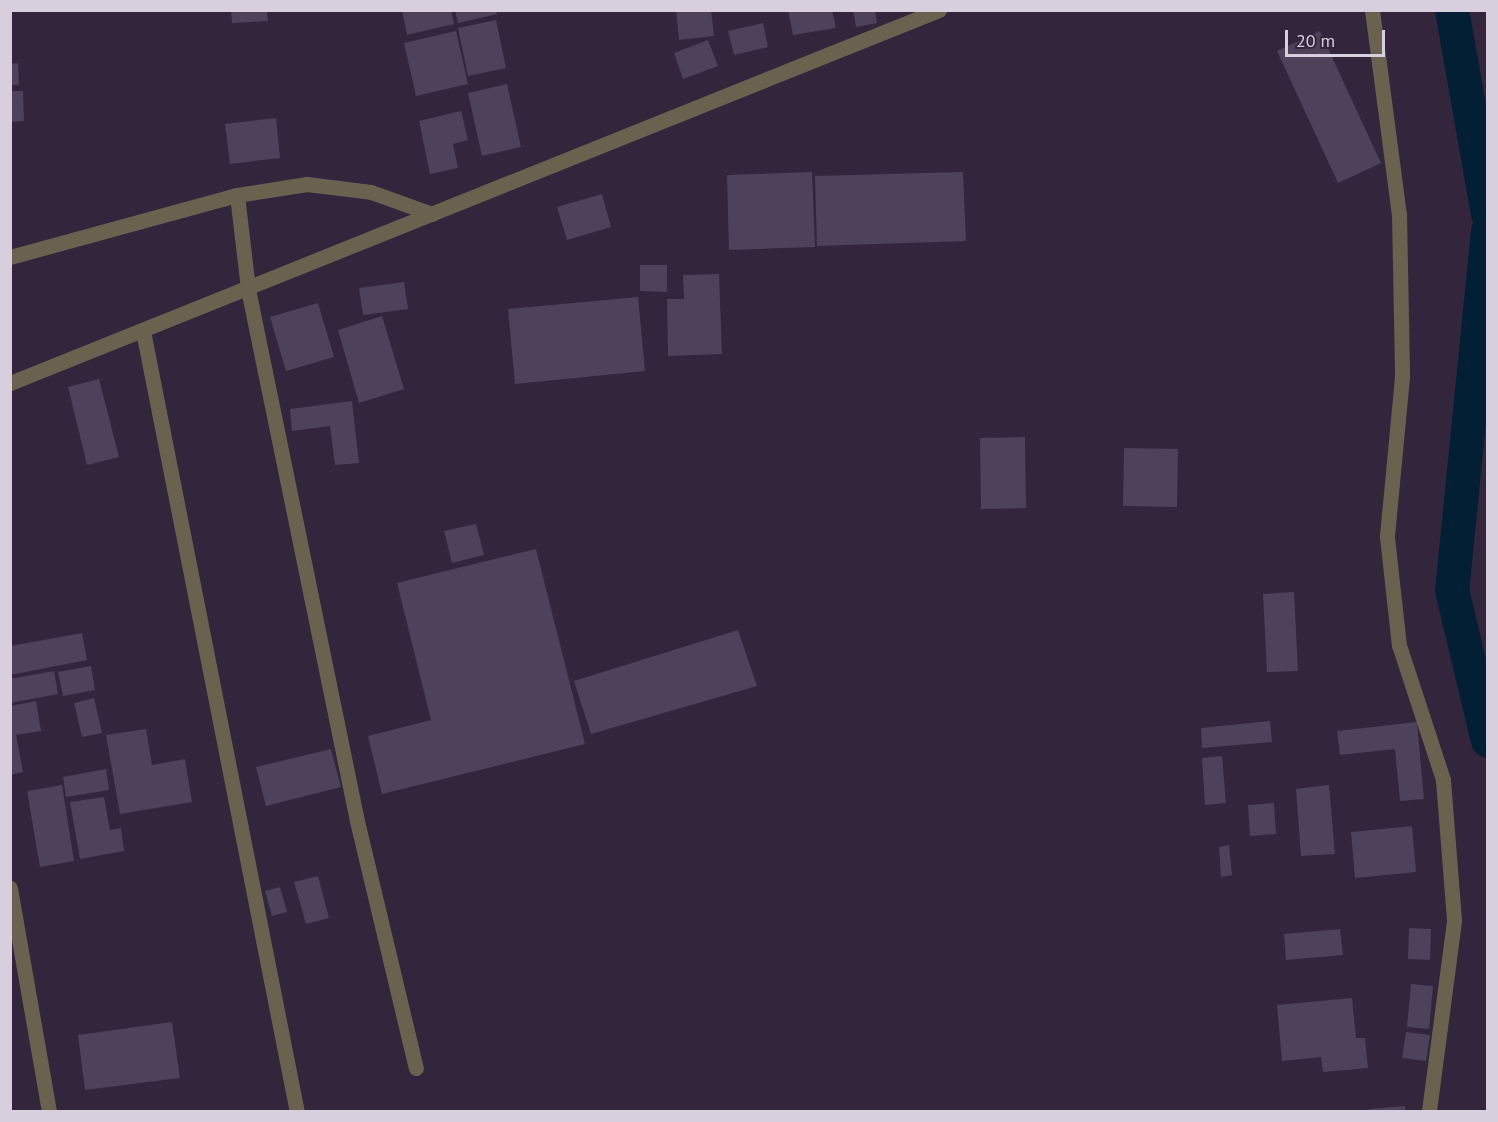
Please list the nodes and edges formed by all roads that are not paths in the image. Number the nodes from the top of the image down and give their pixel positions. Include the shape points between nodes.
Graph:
1 (939, 10) edge
2 (1372, 10) edge
3 (237, 195) junction
4 (432, 214) junction
5 (10, 257) edge
6 (248, 288) junction
7 (143, 331) junction
8 (10, 382) edge
9 (10, 888) edge
10 (416, 1068) dead end
11 (49, 1112) edge
12 (297, 1112) edge
13 (1429, 1112) edge

1 - 4 street
2 - 13 street via 1399,214 1402,377 1387,537 1399,645 1443,780 1454,921
3 - 4 street via 307,184 371,192
3 - 5 street
3 - 6 street
4 - 6 street
6 - 7 street
6 - 10 street via 357,821
7 - 8 street
7 - 12 street
9 - 11 street

